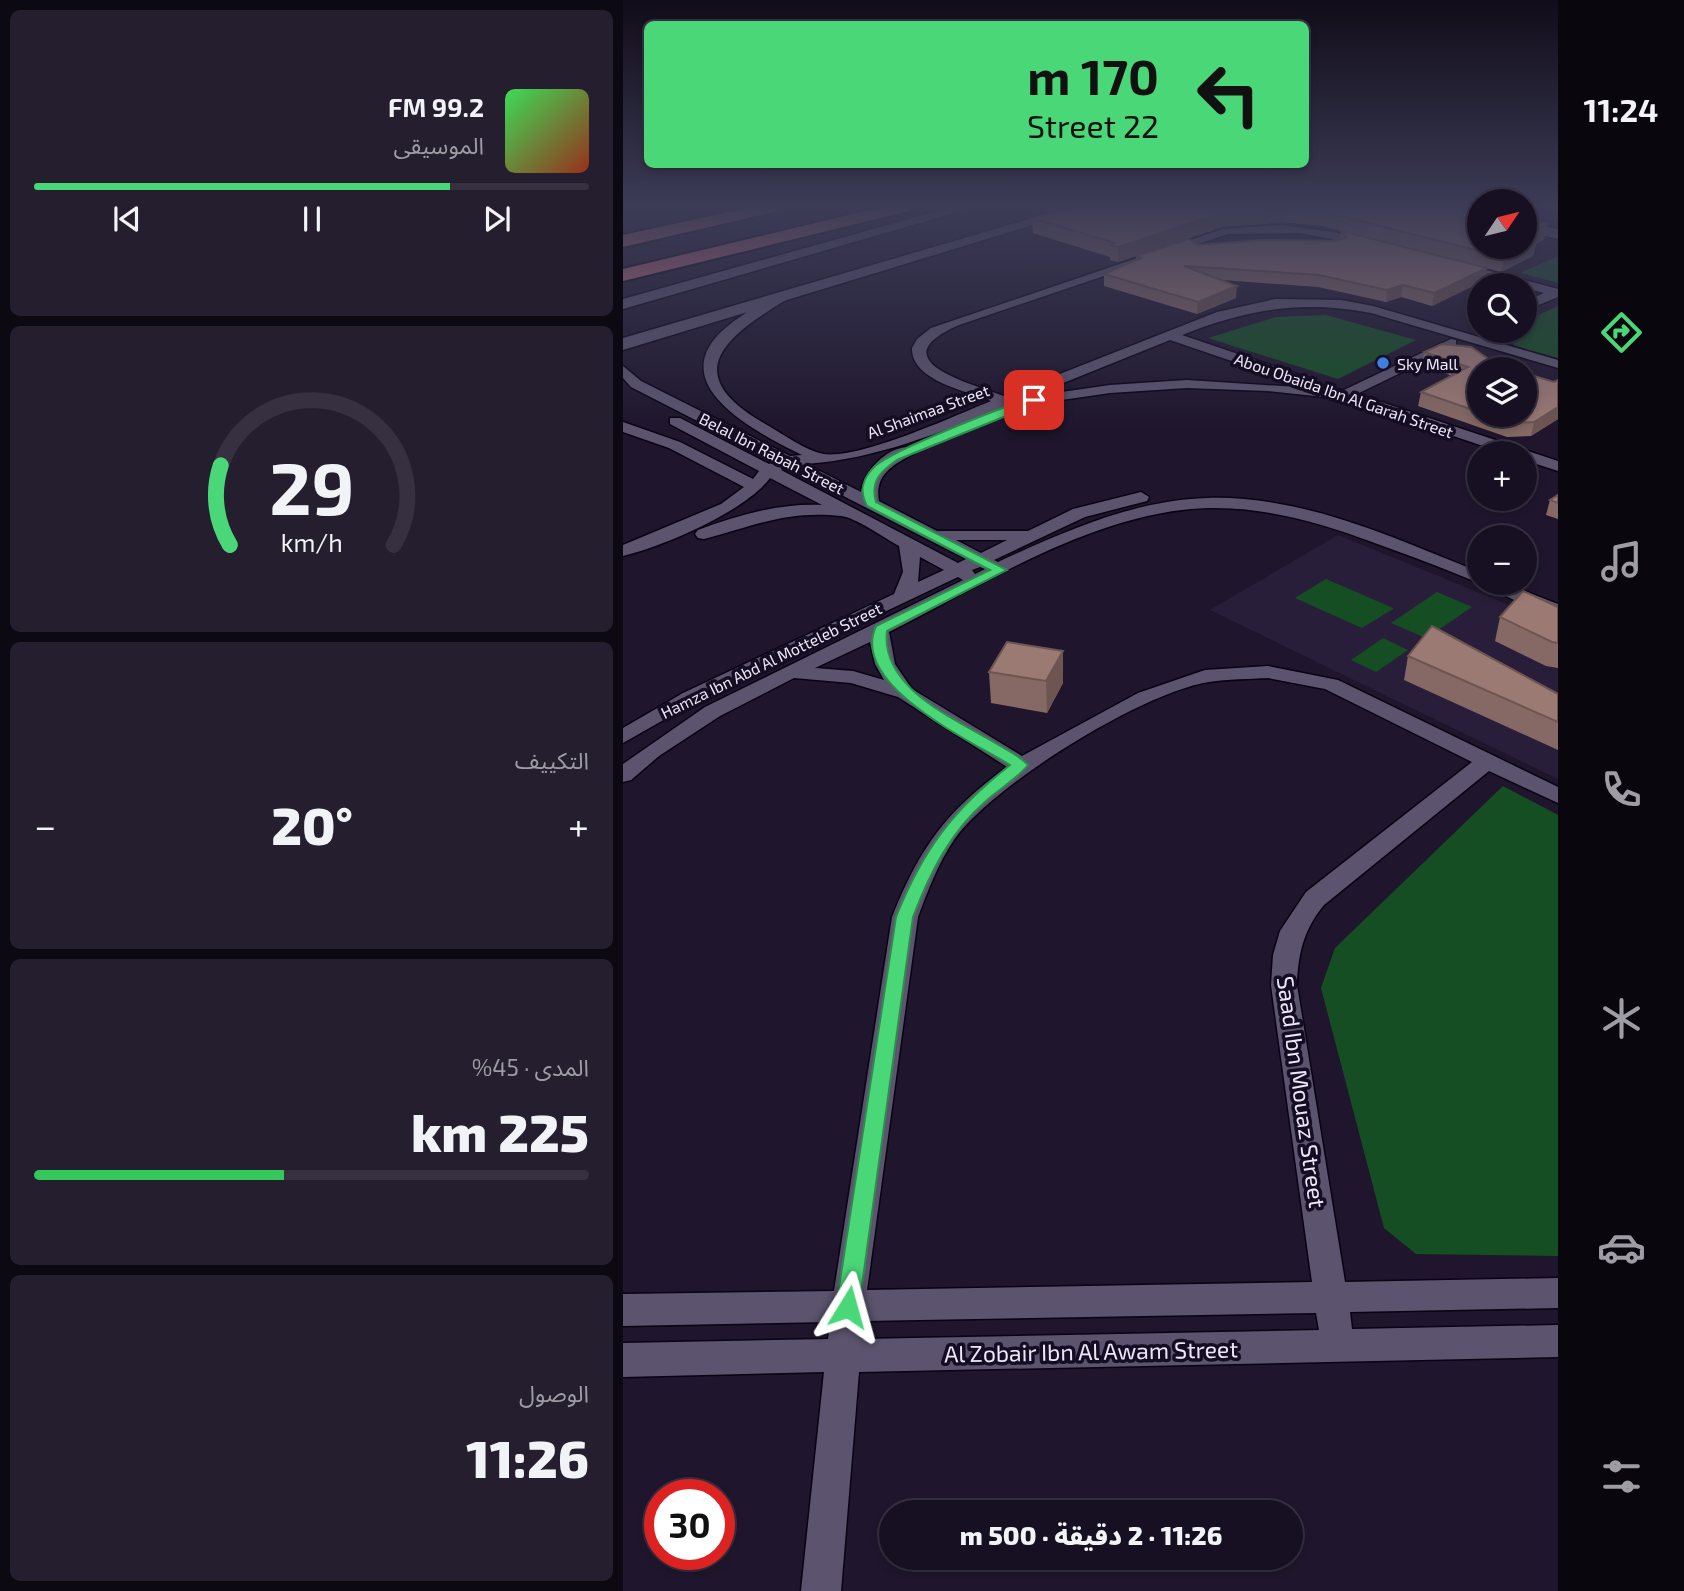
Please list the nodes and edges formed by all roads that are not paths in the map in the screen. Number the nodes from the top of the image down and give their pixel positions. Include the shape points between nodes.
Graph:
1 (704, 281) edge
2 (819, 281) edge
3 (1076, 281) edge
4 (1515, 281) edge
5 (1557, 292) edge
6 (775, 294) junction
7 (1537, 301) edge
8 (623, 304) edge
9 (623, 334) edge
10 (1169, 335) junction
11 (1467, 335) edge
12 (640, 339) junction
13 (1459, 339) junction
14 (1184, 340) junction
15 (623, 344) edge
16 (623, 357) edge
17 (1558, 364) edge
18 (623, 370) edge
19 (1558, 372) edge
20 (623, 393) edge
21 (1345, 395) junction
22 (1034, 400) junction
23 (1004, 401) junction
24 (1018, 407) junction
25 (623, 427) edge
26 (1483, 441) edge
27 (1558, 449) edge
28 (1537, 456) edge
29 (822, 460) junction
30 (1537, 460) edge
31 (789, 461) junction
32 (1558, 466) edge
33 (768, 470) junction
34 (755, 487) junction
35 (871, 504) junction
36 (853, 515) junction
37 (930, 534) junction
38 (1035, 534) junction
39 (907, 544) junction
40 (623, 551) edge
41 (1467, 558) edge
42 (981, 560) junction
43 (623, 566) edge
44 (1000, 570) junction
45 (958, 571) junction
46 (1467, 574) edge
47 (978, 581) junction
48 (1537, 586) edge
49 (1519, 595) edge
50 (1558, 595) edge
51 (900, 598) junction
52 (1558, 611) edge
53 (880, 629) junction
54 (793, 672) junction
55 (905, 693) junction
56 (623, 737) edge
57 (1488, 761) junction
58 (1020, 765) junction
59 (623, 775) edge
60 (1558, 796) edge
61 (1558, 1293) edge
62 (1332, 1299) junction
63 (848, 1307) junction
64 (623, 1310) edge
65 (1558, 1341) edge
66 (1338, 1346) junction
67 (843, 1355) junction
68 (623, 1360) edge
69 (821, 1591) edge

1 - 8 street
2 - 6 street
3 - 23 street via 954,322 919,345 917,355 931,372
4 - 5 street
5 - 7 street
6 - 9 street
6 - 12 street
6 - 29 street via 714,351 712,382 736,413
10 - 13 street, Al Shaimaa Street via 1245,307 1307,302 1373,310
10 - 14 street, Abou Obaida Ibn Al Garah Street
10 - 23 street, Al Shaimaa Street
11 - 13 street
12 - 15 street
12 - 16 street
13 - 14 street, Al Shaimaa Street via 1355,313 1306,309 1260,312
13 - 17 street, Al Shaimaa Street
13 - 19 street, Al Shaimaa Street
13 - 21 street
14 - 21 street, Abou Obaida Ibn Al Garah Street
14 - 22 street, Al Shaimaa Street
18 - 31 street, Belal Ibn Rabah Street via 636,384
20 - 33 street, Belal Ibn Rabah Street
21 - 22 street via 1187,384
21 - 26 street, Abou Obaida Ibn Al Garah Street
22 - 24 street, Al Shaimaa Street
23 - 24 street
23 - 29 street, Al Shaimaa Street via 897,444
24 - 35 street, Al Shaimaa Street via 893,458 870,480
25 - 34 street via 685,448
27 - 28 street
29 - 31 street, Al Shaimaa Street
30 - 32 street
31 - 33 street
31 - 35 street, Belal Ibn Rabah Street
33 - 34 street
33 - 36 street, Belal Ibn Rabah Street
34 - 40 street via 708,518
35 - 37 street, Belal Ibn Rabah Street
36 - 39 street, Belal Ibn Rabah Street
36 - 43 street via 802,509 748,517
37 - 38 street
37 - 42 street, Belal Ibn Rabah Street
38 - 41 street, Hamza Ibn Abd Al Motteleb Street via 1118,501 1195,492 1252,493 1341,510
38 - 42 street, Hamza Ibn Abd Al Motteleb Street
39 - 45 street, Belal Ibn Rabah Street
39 - 51 street via 914,570
42 - 44 street, Belal Ibn Rabah Street
42 - 45 street, Hamza Ibn Abd Al Motteleb Street
44 - 46 street, Hamza Ibn Abd Al Motteleb Street via 1098,524 1131,514 1206,503 1324,517
44 - 47 street, Hamza Ibn Abd Al Motteleb Street
45 - 47 street, Belal Ibn Rabah Street
45 - 51 street, Hamza Ibn Abd Al Motteleb Street
47 - 53 street, Hamza Ibn Abd Al Motteleb Street
48 - 50 street
49 - 52 street
51 - 56 street, Hamza Ibn Abd Al Motteleb Street via 690,697
53 - 54 street, Hamza Ibn Abd Al Motteleb Street
53 - 55 street via 882,662
54 - 55 street via 853,677
54 - 59 street, Hamza Ibn Abd Al Motteleb Street via 678,731
55 - 58 street
57 - 58 street via 1331,684 1289,674 1236,672 1205,676 1145,697
57 - 60 street
57 - 62 street, Saad Ibn Mouaz Street via 1306,907 1292,930 1284,957
58 - 63 street via 979,798 947,833 922,873 905,917
61 - 62 street
62 - 63 street
62 - 66 street, Saad Ibn Mouaz Street
63 - 64 street
63 - 67 street
65 - 66 street, Al Zobair Ibn Al Awam Street
66 - 67 street, Al Zobair Ibn Al Awam Street
67 - 68 street, Al Zobair Ibn Al Awam Street
67 - 69 street

